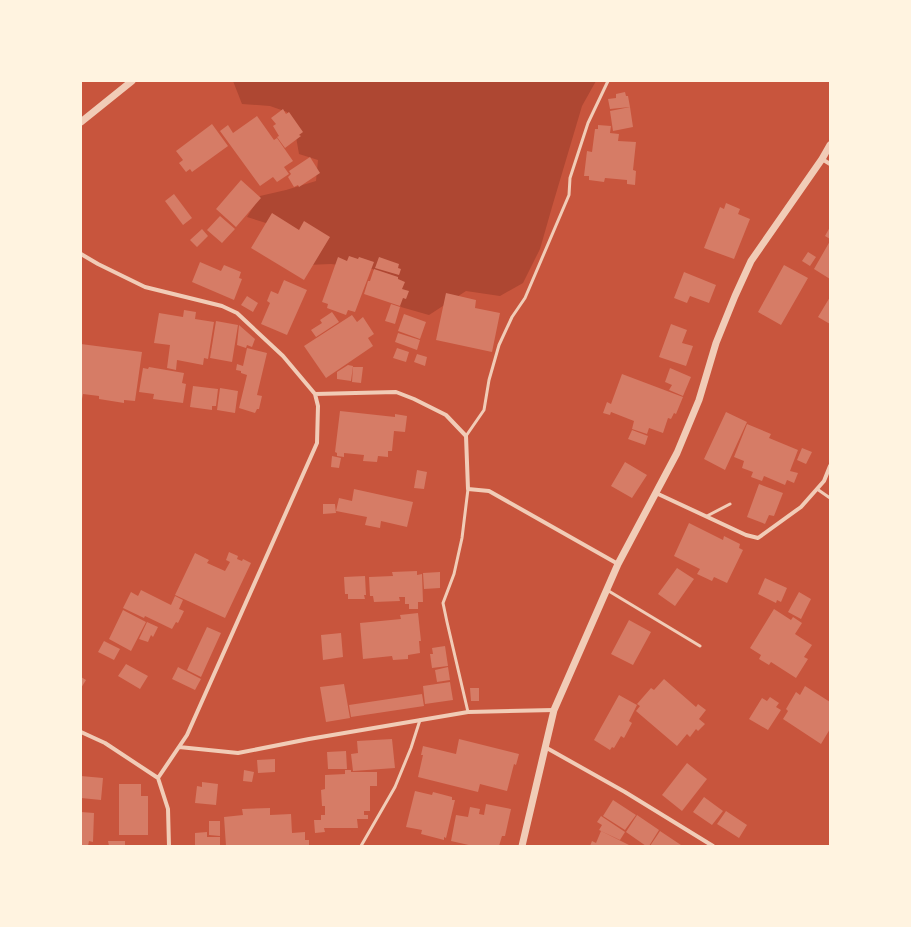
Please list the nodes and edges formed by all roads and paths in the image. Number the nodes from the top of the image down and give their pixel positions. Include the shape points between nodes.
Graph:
1 (132, 81) edge
2 (608, 81) edge
3 (81, 122) edge
4 (830, 145) edge
5 (822, 159) junction
6 (830, 164) edge
7 (81, 254) edge
8 (315, 394) junction
9 (466, 436) junction
10 (830, 466) edge
11 (468, 489) junction
12 (817, 489) junction
13 (656, 493) junction
14 (830, 498) edge
15 (730, 504) dead end
16 (707, 516) junction
17 (618, 564) junction
18 (606, 590) junction
19 (700, 646) dead end
20 (554, 710) junction
21 (468, 712) junction
22 (420, 720) junction
23 (81, 732) edge
24 (179, 747) junction
25 (545, 747) junction
26 (158, 778) junction
27 (168, 846) edge
28 (361, 846) edge
29 (522, 846) edge
30 (713, 846) edge

1 - 3 street
2 - 9 lane via 588,123 570,178 569,195 525,298 512,317 499,345 484,410
4 - 5 street
5 - 6 street
5 - 13 street via 751,261 716,343 699,400 677,453
7 - 8 street via 145,287 237,312 283,356
8 - 9 street via 396,392 414,398 446,415
8 - 24 street via 318,406 317,443 187,735
9 - 11 street
10 - 12 street via 824,481
11 - 17 street via 489,491
11 - 21 lane via 462,538 454,574 443,603
12 - 14 lane
12 - 16 street via 801,507 758,538
13 - 16 street
13 - 17 street
15 - 16 lane
17 - 18 street
18 - 19 lane
18 - 20 street
20 - 21 street
20 - 25 street
21 - 22 street
22 - 24 street via 238,753
22 - 28 lane via 395,788
23 - 26 street via 106,743
24 - 26 street
25 - 29 street
25 - 30 street
26 - 27 street via 168,809

